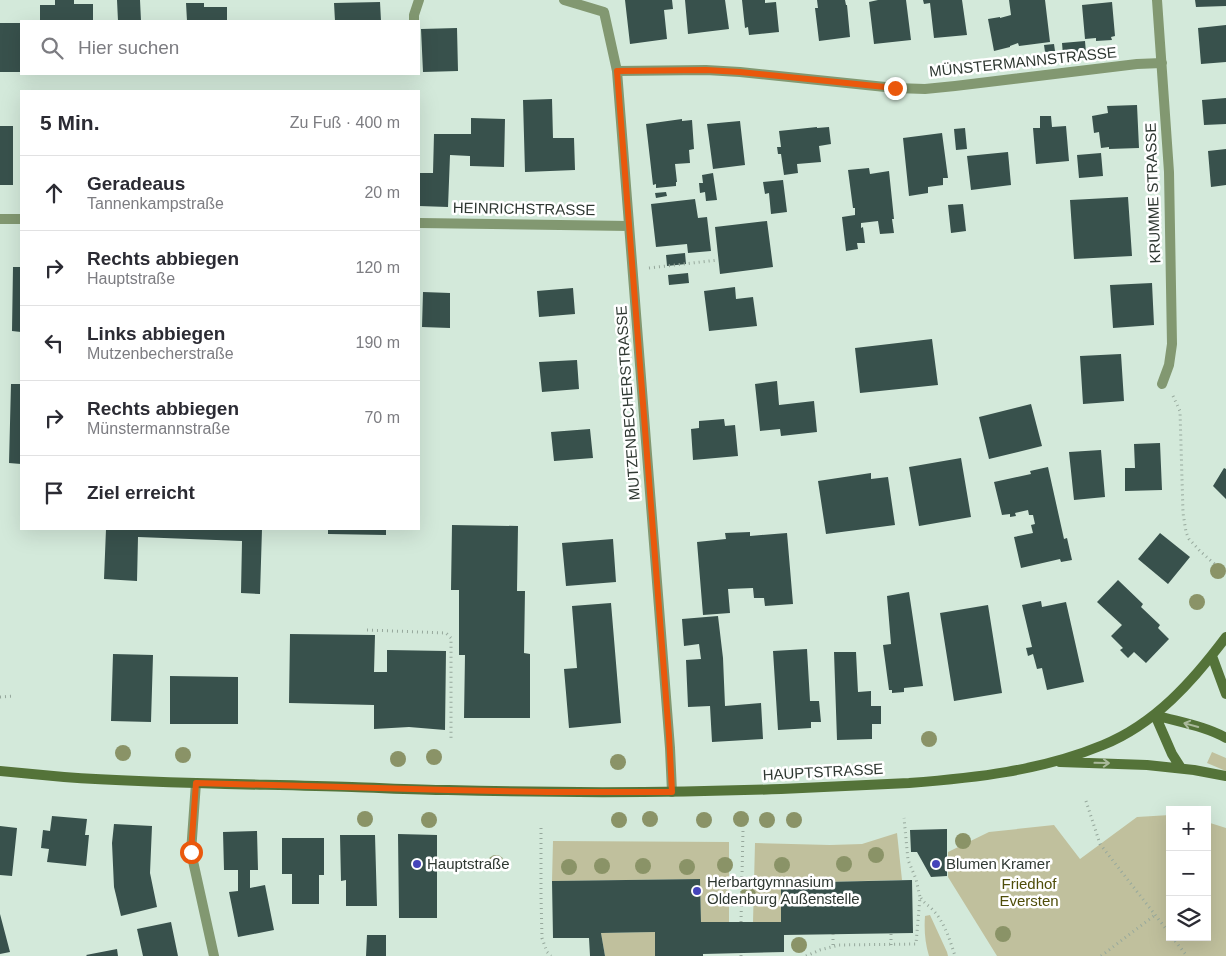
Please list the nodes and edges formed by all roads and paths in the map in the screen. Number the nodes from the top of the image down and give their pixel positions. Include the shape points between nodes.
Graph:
1 (419, 0) edge
2 (564, 0) edge
3 (1157, 0) edge
4 (414, 20) edge
5 (1162, 63) junction
6 (617, 71) junction
7 (0, 219) edge
8 (20, 219) edge
9 (420, 223) edge
10 (629, 226) junction
11 (718, 260) dead end
12 (632, 270) junction
13 (1162, 384) joint
14 (1226, 570) edge
15 (367, 630) dead end
16 (1226, 637) edge
17 (1212, 656) junction
18 (1226, 694) edge
19 (0, 696) edge
20 (14, 696) dead end
21 (1155, 715) junction
22 (1226, 738) edge
23 (451, 741) dead end
24 (1053, 762) junction
25 (1181, 768) junction
26 (0, 771) edge
27 (1226, 776) edge
28 (196, 783) junction
29 (672, 792) junction
30 (1086, 801) dead end
31 (904, 818) dead end
32 (540, 828) dead end
33 (743, 830) dead end
34 (920, 897) junction
35 (1155, 915) junction
36 (741, 922) dead end
37 (1166, 929) edge
38 (891, 933) dead end
39 (832, 934) dead end
40 (1175, 941) edge
41 (890, 945) junction
42 (833, 946) junction
43 (214, 956) edge
44 (551, 956) edge
45 (806, 956) edge
46 (955, 956) edge
47 (1101, 956) edge
48 (1187, 956) edge

1 - 4 street
2 - 6 street, MUTZENBECHERSTRASSE via 604,12
3 - 5 street, KRUMME STRASSE
5 - 6 street, MÜNSTERMANNSTRASSE via 925,89 706,70
5 - 13 street, KRUMME STRASSE via 1169,172 1172,344
6 - 10 street, MUTZENBECHERSTRASSE
7 - 8 street
9 - 10 street, HEINRICHSTRASSE
10 - 12 street, MUTZENBECHERSTRASSE
11 - 12 path
12 - 29 street, MUTZENBECHERSTRASSE
13 - 14 path via 1180,410 1186,532 1200,551 1219,568
15 - 23 path via 446,633 451,638
16 - 17 main road, HAUPTSTRASSE
17 - 18 main road
17 - 21 main road, HAUPTSTRASSE
19 - 20 path
22 -> 21 main road
21 - 24 main road, HAUPTSTRASSE via 1104,744
21 - 25 main road
24 -> 25 main road
24 - 29 main road, HAUPTSTRASSE via 955,779
25 - 27 main road
26 - 28 main road, HAUPTSTRASSE
28 - 29 main road, HAUPTSTRASSE
28 - 43 street via 191,852
30 - 35 path via 1100,844
31 - 34 path via 908,860
32 - 44 path via 542,938
33 - 36 path
34 - 41 path via 916,944
34 - 46 path via 939,919
35 - 37 path
35 - 47 path
38 - 41 path
39 - 42 path
40 - 48 path
41 - 42 path
42 - 45 path

